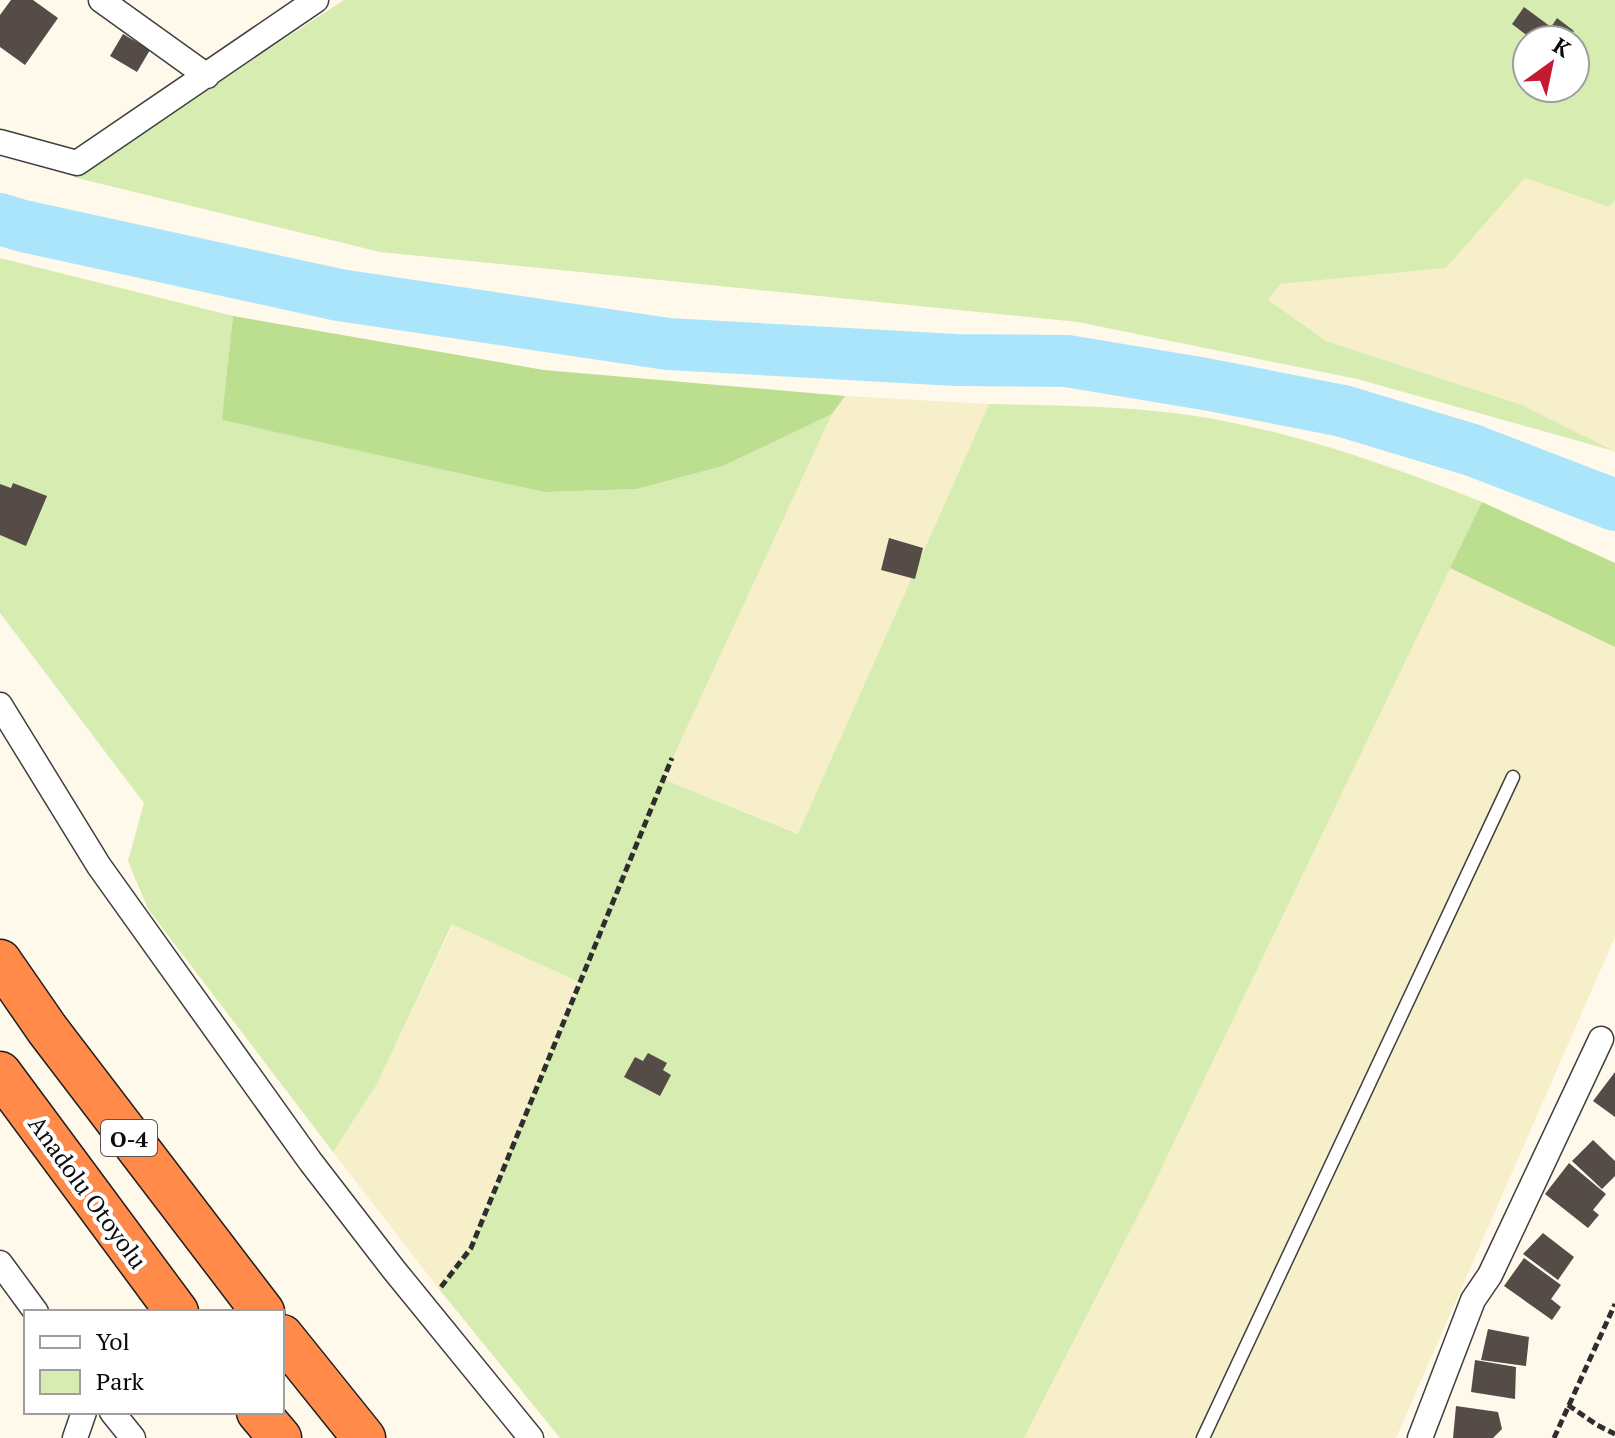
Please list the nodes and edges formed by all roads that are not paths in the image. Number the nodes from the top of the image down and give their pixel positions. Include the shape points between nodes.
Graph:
1 (101, 0) edge
2 (316, 0) edge
3 (207, 76) junction
4 (0, 142) edge
5 (0, 705) edge
6 (1513, 777) dead end
7 (0, 961) edge
8 (1601, 1039) dead end
9 (0, 1073) edge
10 (0, 1263) edge
11 (35, 1310) edge
12 (176, 1310) edge
13 (261, 1310) edge
14 (284, 1338) edge
15 (83, 1414) edge
16 (114, 1414) edge
17 (260, 1414) edge
18 (75, 1438) edge
19 (133, 1438) edge
20 (280, 1438) edge
21 (364, 1438) edge
22 (531, 1438) edge
23 (1203, 1438) edge
24 (1420, 1438) edge

1 - 3 street
2 - 3 street
3 - 4 street via 77,163
5 - 22 street via 99,866 310,1161
6 - 23 lane
7 - 13 highway, O-4
8 - 24 street via 1490,1275 1473,1300
9 - 12 highway, Anadolu Otoyolu / O-4
10 - 11 street
14 - 21 highway
15 - 18 street
16 - 19 street
17 - 20 highway

